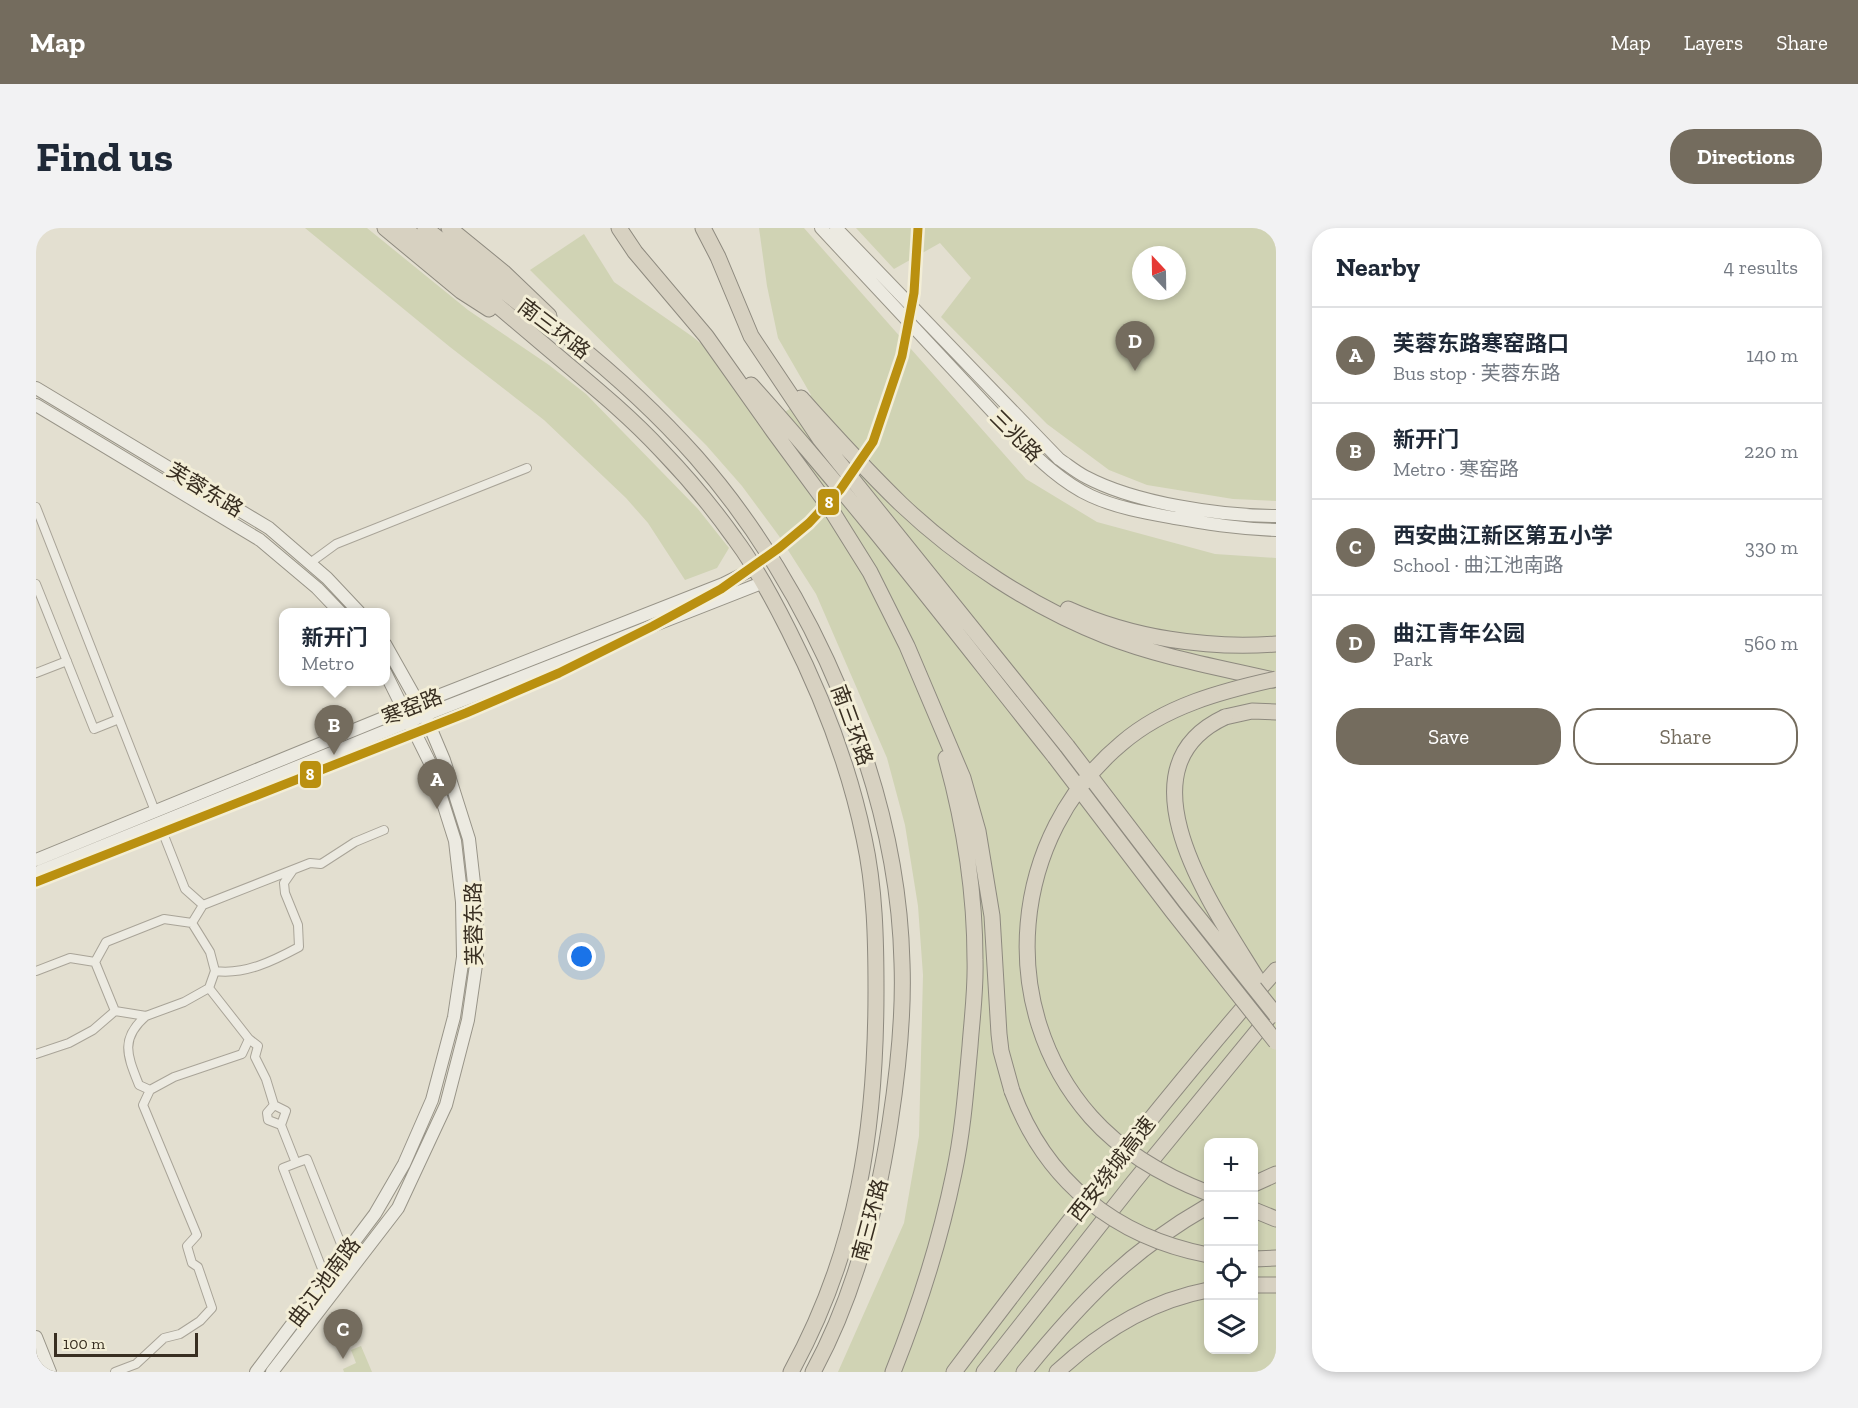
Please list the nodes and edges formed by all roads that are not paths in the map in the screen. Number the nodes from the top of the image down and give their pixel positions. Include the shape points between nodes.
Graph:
1 (385, 228) edge
2 (404, 228) edge
3 (425, 228) edge
4 (449, 228) edge
5 (619, 228) edge
6 (703, 228) edge
7 (820, 228) edge
8 (836, 228) edge
9 (468, 271) junction
10 (567, 336) junction
11 (706, 336) junction
12 (550, 350) junction
13 (759, 350) junction
14 (36, 388) edge
15 (37, 408) edge
16 (527, 468) dead end
17 (36, 507) edge
18 (1276, 516) edge
19 (1276, 530) edge
20 (960, 552) junction
21 (310, 563) junction
22 (755, 568) junction
23 (764, 582) junction
24 (36, 584) edge
25 (45, 607) junction
26 (336, 608) edge
27 (355, 608) edge
28 (36, 611) edge
29 (1276, 644) edge
30 (390, 653) edge
31 (67, 661) junction
32 (36, 673) edge
33 (1276, 680) edge
34 (390, 682) edge
35 (929, 701) junction
36 (422, 709) junction
37 (1276, 712) edge
38 (406, 716) junction
39 (119, 719) junction
40 (1061, 752) junction
41 (157, 817) junction
42 (384, 830) dead end
43 (36, 860) edge
44 (293, 870) junction
45 (36, 873) edge
46 (203, 905) junction
47 (192, 923) junction
48 (1276, 961) edge
49 (95, 963) junction
50 (36, 970) edge
51 (215, 970) junction
52 (1276, 970) edge
53 (210, 988) junction
54 (1276, 1009) edge
55 (115, 1011) junction
56 (1276, 1015) edge
57 (146, 1016) junction
58 (1235, 1017) junction
59 (249, 1039) junction
60 (1276, 1042) edge
61 (36, 1054) edge
62 (242, 1054) junction
63 (255, 1057) junction
64 (150, 1090) junction
65 (274, 1105) junction
66 (281, 1125) junction
67 (296, 1163) junction
68 (1276, 1174) edge
69 (1258, 1182) edge
70 (390, 1190) joint
71 (1207, 1192) edge
72 (398, 1208) joint
73 (1204, 1209) edge
74 (1258, 1212) edge
75 (1276, 1219) edge
76 (345, 1254) junction
77 (1204, 1254) edge
78 (1276, 1258) edge
79 (1258, 1259) edge
80 (326, 1279) junction
81 (1258, 1284) edge
82 (1276, 1285) edge
83 (1204, 1291) edge
84 (36, 1337) edge
85 (50, 1372) edge
86 (115, 1372) edge
87 (256, 1372) edge
88 (272, 1372) edge
89 (791, 1372) edge
90 (813, 1372) edge
91 (893, 1372) edge
92 (954, 1372) edge
93 (984, 1372) edge
94 (1024, 1372) edge
95 (1058, 1372) edge

1 - 12 highway via 461,291
2 - 9 highway, 南三环路
3 - 9 highway, 南三环路
4 - 10 highway via 503,272
5 - 11 highway
6 - 13 highway
7 - 19 street, 三兆路 via 1018,439 1076,487 1120,506 1156,514 1241,529
8 - 18 street, 三兆路 via 1059,459 1086,477 1161,502
9 - 10 highway, 南三环路
9 - 12 highway, 南三环路
10 - 90 highway, 南三环路 via 649,408 694,454 776,566 840,690 863,750 880,814 894,886 902,961 893,1101 869,1229 845,1302
11 - 35 highway via 857,550 883,594
11 - 40 highway via 802,442
12 - 22 highway, 南三环路 via 660,448 736,539
13 - 20 highway via 865,469
13 - 40 highway via 820,439
14 - 21 street, 芙蓉东路 via 269,528
15 - 26 street, 芙蓉东路 via 260,540
16 - 21 street via 336,544
17 - 39 street
20 - 29 highway via 1052,601 1112,625 1191,642
20 - 33 highway via 1023,595 1107,636 1200,664
21 - 27 street, 芙蓉东路
22 - 23 highway, 南三环路
22 - 36 street, 寒窑路
23 - 36 street, 寒窑路
23 - 89 highway, 南三环路 via 804,660 845,766 865,839 876,942 874,1089 859,1188 830,1287
24 - 25 street
25 - 28 street
25 - 31 street
30 - 36 street, 芙蓉东路
31 - 32 street
31 - 39 street via 93,729
33 - 71 highway, bridge via 1217,694 1175,710 1110,753 1082,783 1057,822 1031,900 1027,954 1030,986 1042,1032 1063,1078 1091,1117 1124,1147 1170,1176
34 - 38 street, 芙蓉东路
35 - 77 highway, bridge via 963,778 978,831 992,916 1003,1059 1029,1130 1063,1177 1088,1201 1142,1235
35 - 91 highway via 963,833 974,930 974,995 955,1171 934,1254
36 - 38 street, 寒窑路
36 - 72 street, 芙蓉东路 via 444,760 469,839 477,958 468,1020 446,1105
37 - 54 highway, bridge via 1252,711 1225,717 1209,726 1183,755 1174,792 1178,822 1200,882
38 - 41 street, 寒窑路
38 - 70 street, 芙蓉东路 via 431,765 455,842 463,957 454,1017 432,1100
39 - 41 street
40 - 56 highway, bridge
40 - 60 highway, bridge via 1173,912
41 - 43 street, 寒窑路
41 - 45 street, 寒窑路
41 - 46 street via 185,889
42 - 44 street via 355,842 321,864 310,863
44 - 46 street
44 - 51 street via 284,883 298,925 299,947 269,963 229,973
46 - 47 street
47 - 49 street via 164,919 106,942
47 - 51 street via 210,952
48 - 58 highway
49 - 50 street via 70,957
49 - 55 street
51 - 53 street
52 - 58 highway, 西安绕城高速
53 - 57 street
53 - 59 street
54 - 93 highway, 西安绕城高速
55 - 57 street
55 - 61 street via 93,1030
57 - 64 street via 135,1025 128,1051 139,1085
58 - 92 highway, 西安绕城高速
59 - 62 street
59 - 63 street via 258,1046
62 - 63 street
62 - 64 street via 174,1077
63 - 65 street
64 - 86 street via 143,1105 196,1235 188,1246 212,1308 180,1334 165,1338 136,1364
65 - 66 street via 286,1111
65 - 66 street via 267,1113 268,1120
66 - 67 street
67 - 76 street via 307,1159
67 - 80 street via 283,1168
68 - 69 highway
70 - 76 street, 曲江池南路
72 - 88 street, 曲江池南路
73 - 94 highway via 1151,1241 1115,1271 1072,1314
74 - 75 highway
76 - 80 street, 曲江池南路
78 - 79 highway
80 - 87 street, 曲江池南路
81 - 82 highway
83 - 95 highway via 1131,1317 1092,1342
84 - 85 street

